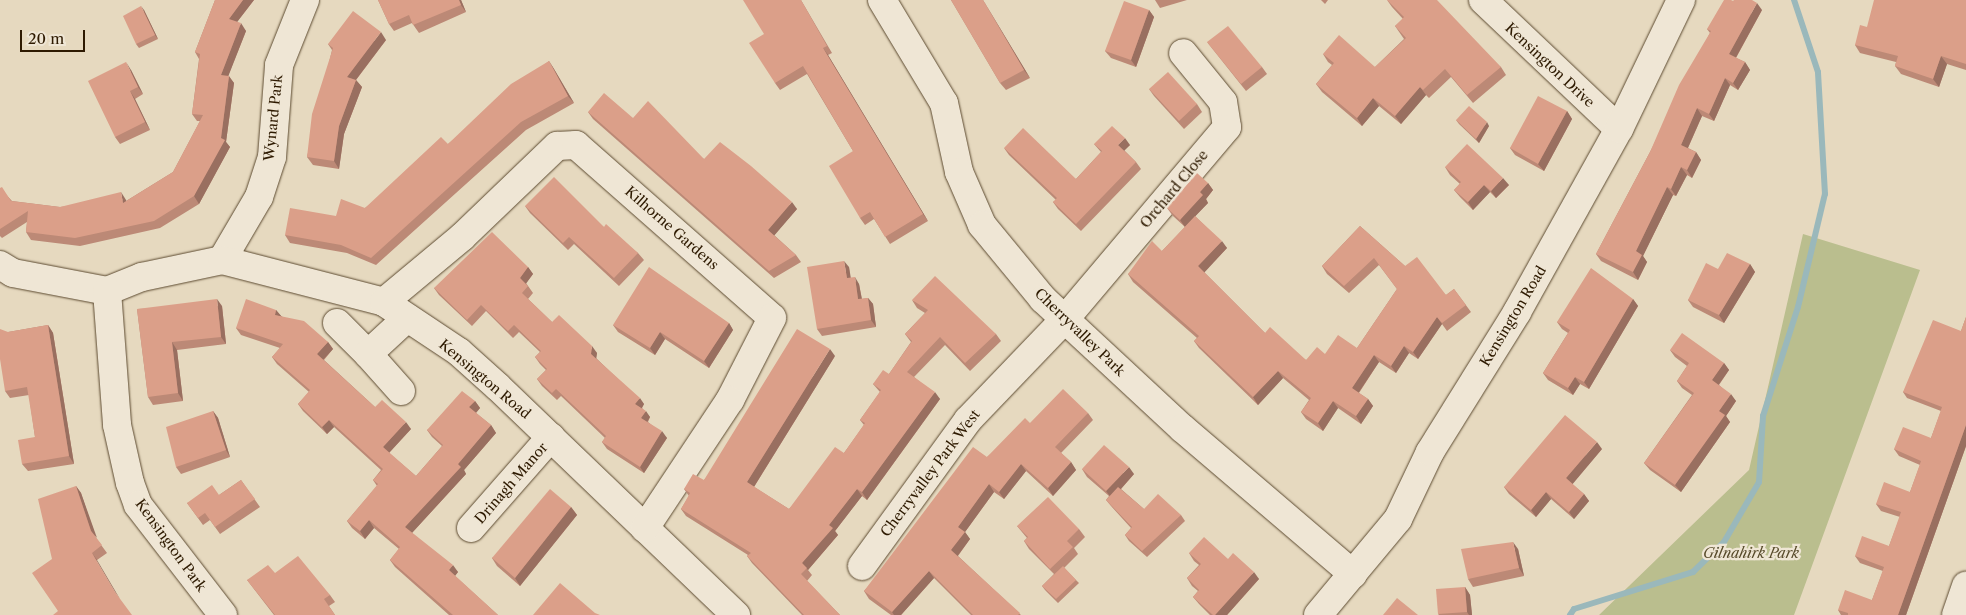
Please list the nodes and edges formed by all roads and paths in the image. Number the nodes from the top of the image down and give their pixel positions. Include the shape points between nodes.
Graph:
1 (305, 0) edge
2 (882, 0) edge
3 (1483, 0) edge
4 (1681, 0) edge
5 (1183, 54) dead end
6 (1619, 129) junction
7 (222, 260) junction
8 (0, 265) edge
9 (107, 291) junction
10 (384, 302) junction
11 (407, 318) junction
12 (1065, 319) junction
13 (337, 323) dead end
14 (368, 354) junction
15 (401, 391) dead end
16 (552, 437) junction
17 (471, 528) dead end
18 (645, 528) junction
19 (862, 566) dead end
20 (1353, 574) junction
21 (1966, 586) edge
22 (223, 615) edge
23 (736, 615) edge
24 (1318, 615) edge
25 (1956, 615) edge

1 - 7 street, Wynard Park via 279,65 272,157 259,197
2 - 12 street, Cherryvalley Park via 944,103 959,172 982,225
3 - 6 street, Kensington Drive
4 - 6 street, Kensington Road
5 - 12 street, Orchard Close via 1222,102 1226,127
6 - 20 street, Kensington Road via 1517,312 1430,452 1398,519
7 - 9 street, Kensington Road via 142,277
7 - 10 street, Kensington Road
8 - 9 street via 13,273
9 - 22 street, Kensington Park via 117,425 130,483 138,505
10 - 11 street, Kensington Road
10 - 18 street, Kilhorne Gardens via 462,237 557,146 576,145 772,318 730,400
11 - 14 street
11 - 16 street, Kensington Road via 458,352
12 - 19 street, Cherryvalley Park West via 968,420
12 - 20 street, Cherryvalley Park via 1182,428
13 - 14 street
14 - 15 street
16 - 17 street, Drinagh Manor
16 - 18 street, Kensington Road
18 - 23 street, Kensington Road
20 - 24 street, Kensington Road
21 - 25 street

